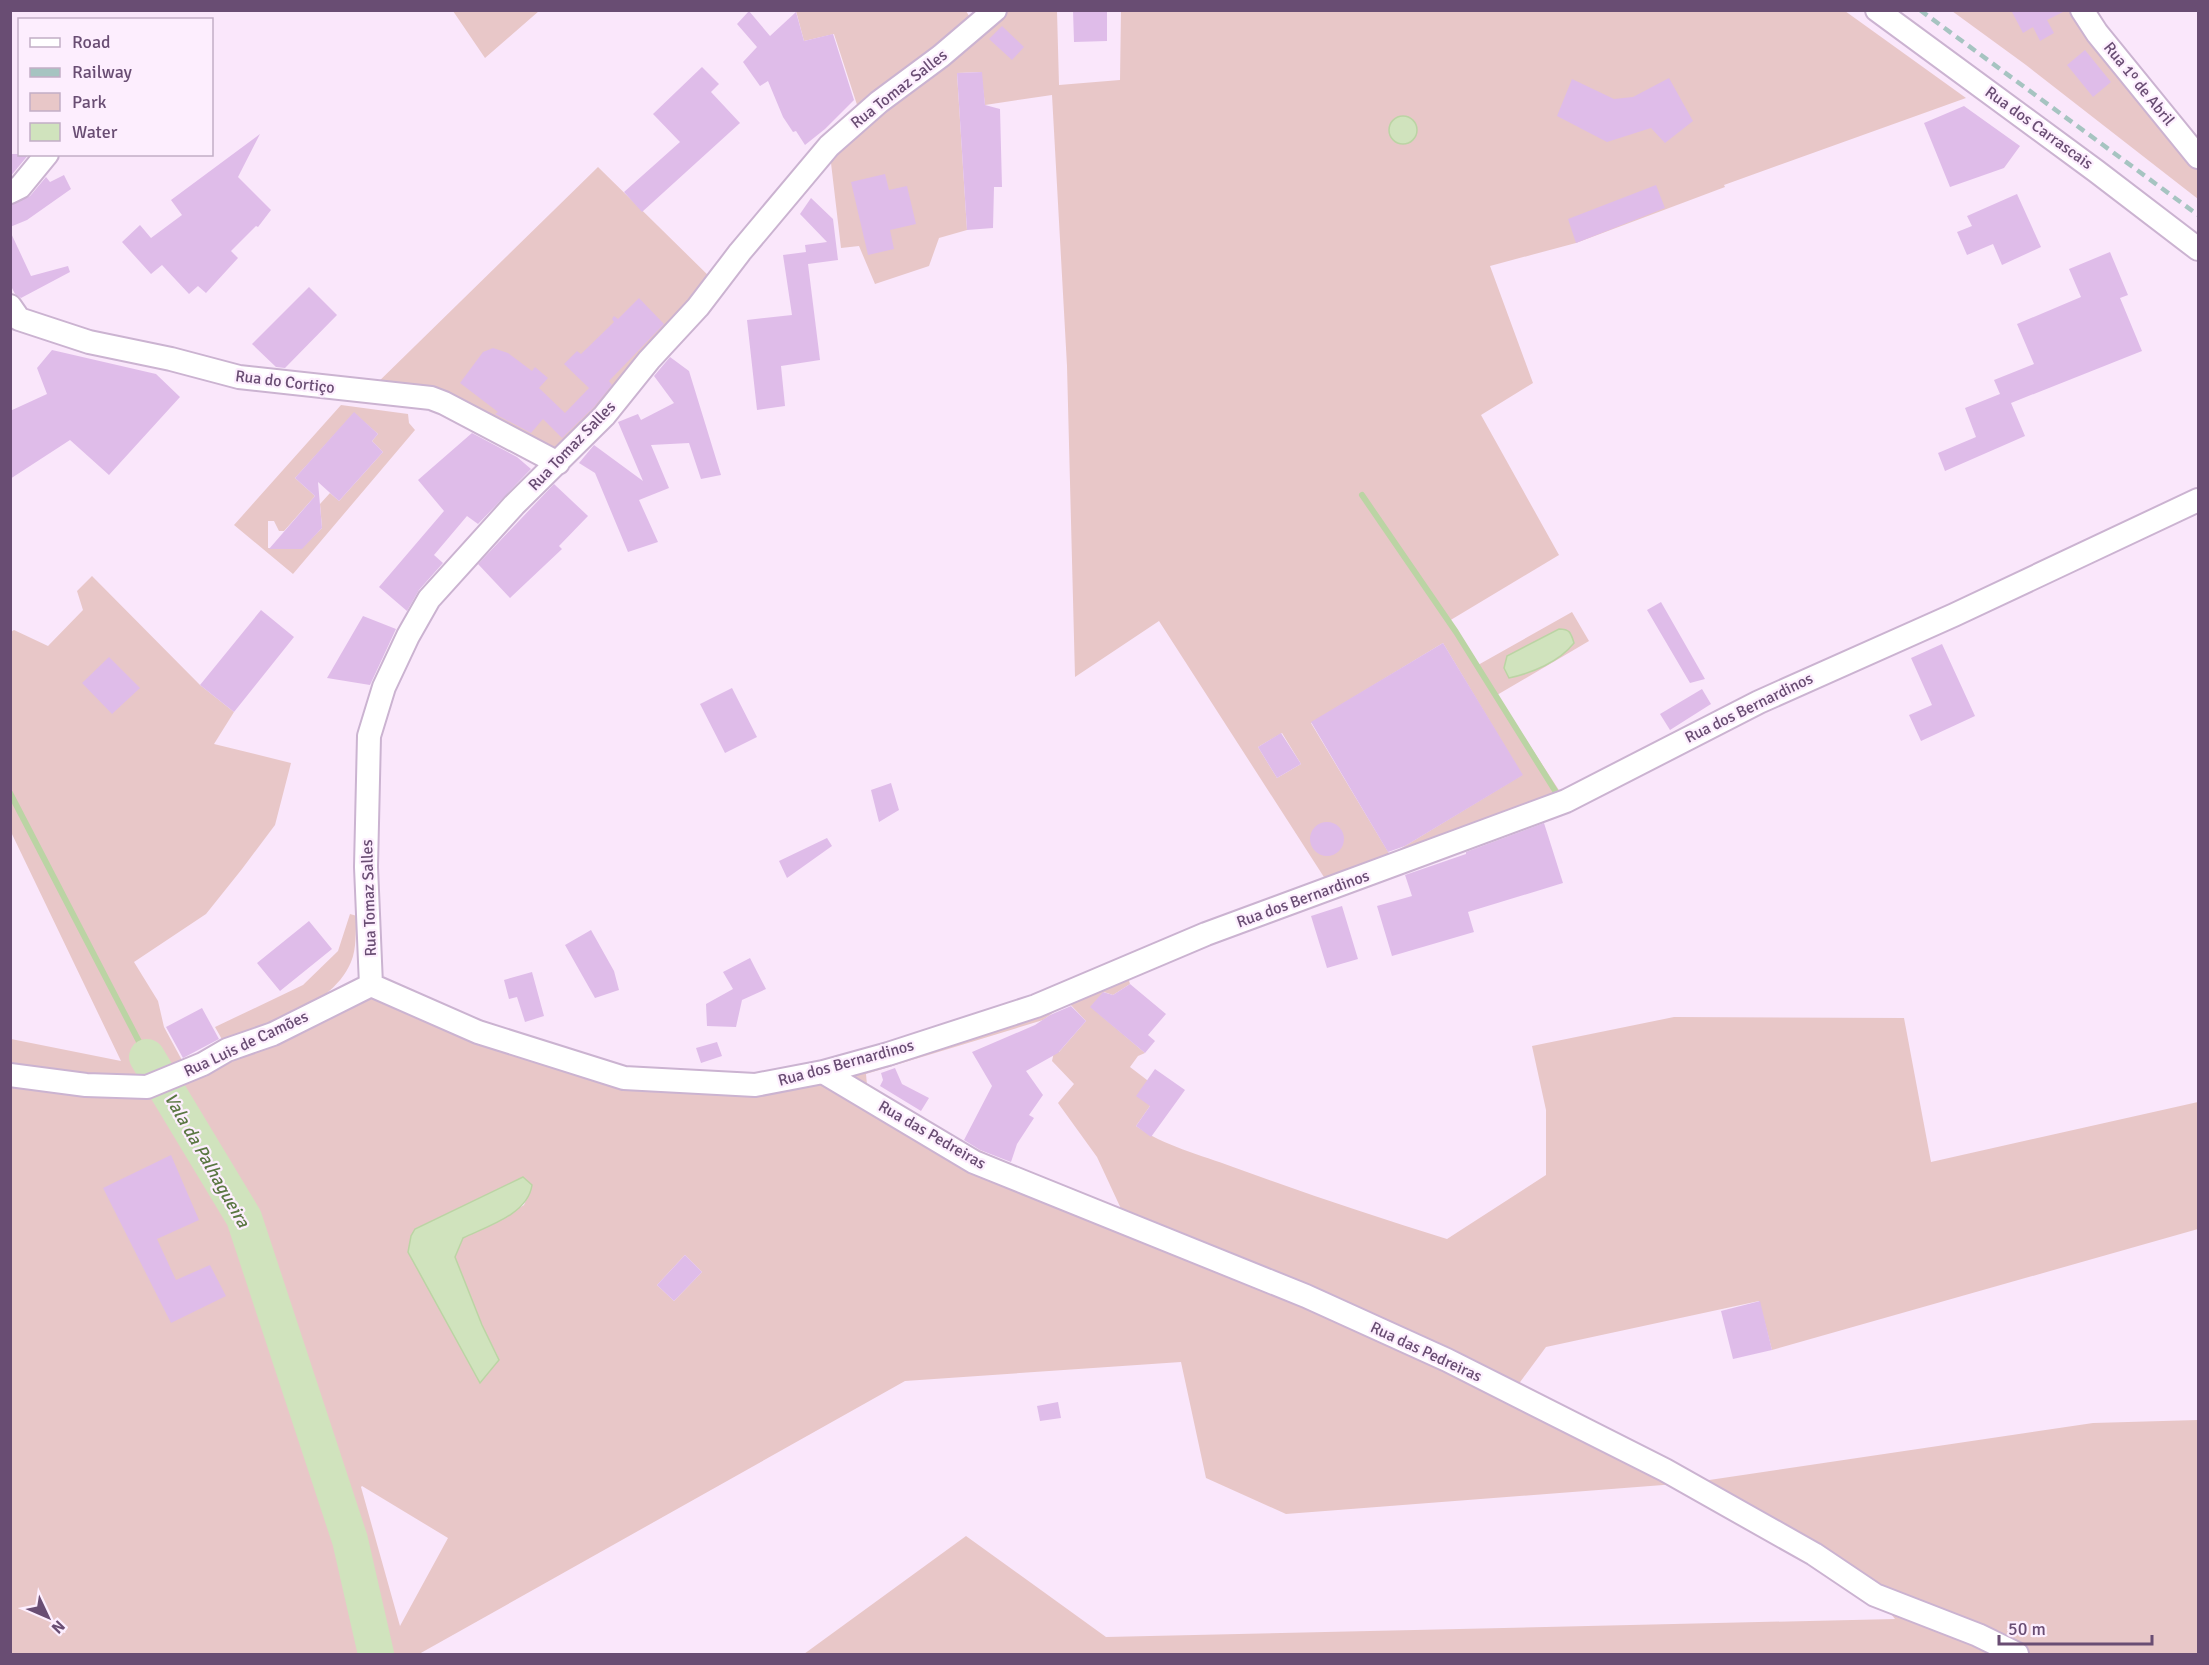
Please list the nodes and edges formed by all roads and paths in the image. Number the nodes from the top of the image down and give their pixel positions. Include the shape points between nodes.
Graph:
1 (995, 10) edge
2 (1877, 10) edge
3 (2082, 10) edge
4 (45, 156) edge
5 (2199, 157) edge
6 (10, 192) edge
7 (2199, 249) edge
8 (10, 306) edge
9 (558, 463) junction
10 (2199, 500) edge
11 (371, 985) junction
12 (823, 1072) junction
13 (10, 1075) edge
14 (2017, 1654) edge

1 - 9 street, Rua Tomaz Salles via 829,146 698,307
2 - 7 street, Rua dos Carrascais
3 - 5 street, Rua 1º de Abril
4 - 6 street via 20,187
8 - 9 street, Rua do Cortiço via 19,319 89,342 239,377 431,398
9 - 11 street, Rua Tomaz Salles via 514,505 429,599 384,687 369,736 366,856
10 - 12 street, Rua dos Bernardinos via 1759,702 1566,801 1206,934 1036,1006
11 - 12 street, Rua dos Bernardinos via 478,1032 624,1078 755,1085
11 - 13 street, Rua Luis de Camões via 273,1034 227,1050 147,1088
12 - 14 street, Rua das Pedreiras via 974,1162 1306,1296 1444,1359 1665,1470 1814,1554 1875,1595

